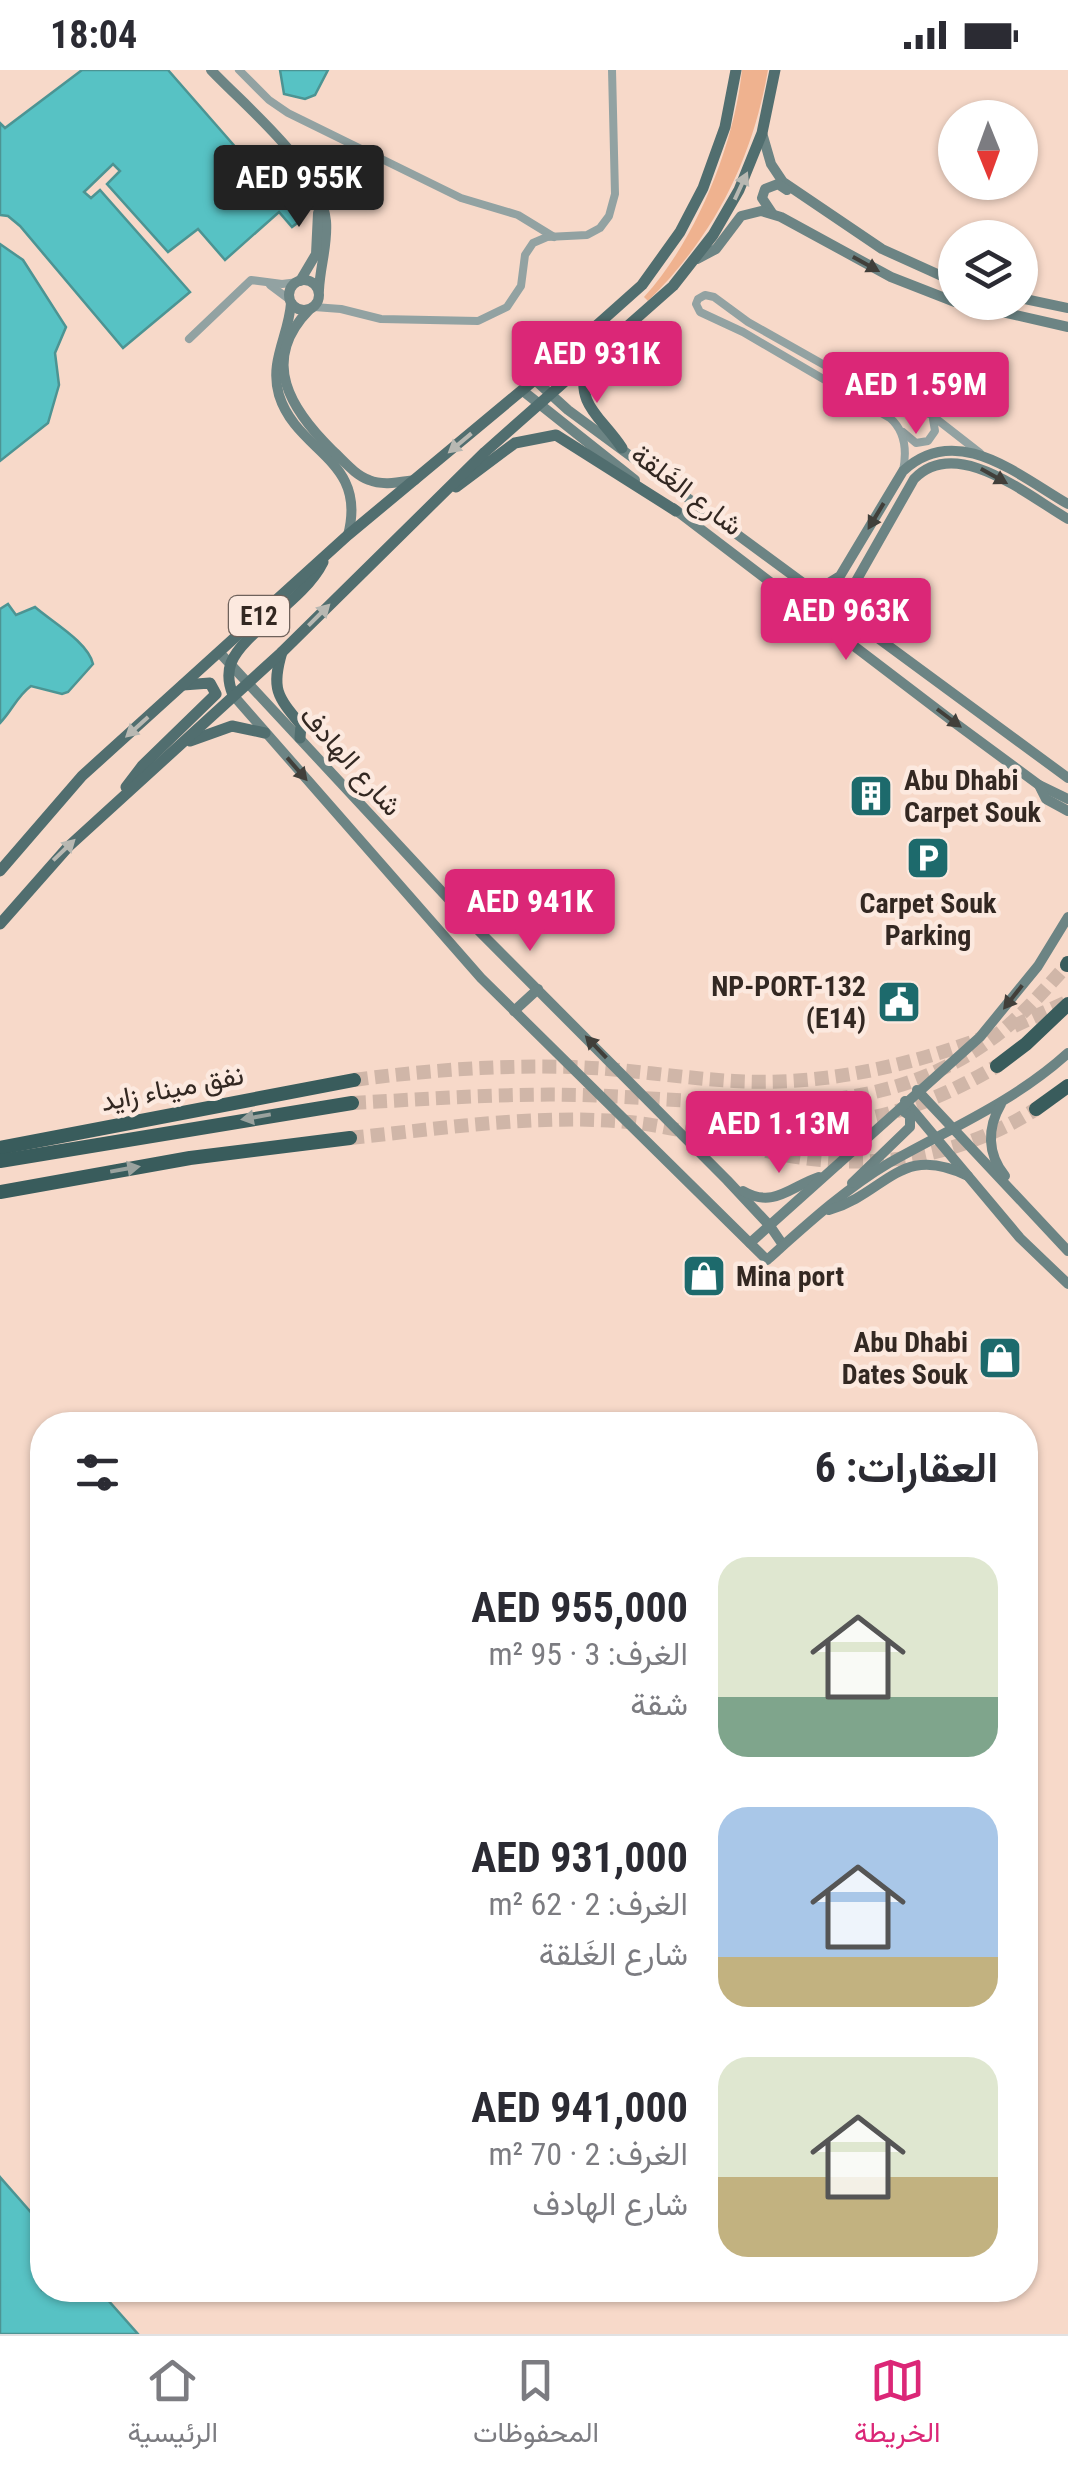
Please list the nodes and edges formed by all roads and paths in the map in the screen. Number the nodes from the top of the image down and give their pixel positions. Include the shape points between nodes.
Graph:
1 (211, 70) edge
2 (240, 70) edge
3 (612, 70) edge
4 (736, 70) edge
5 (775, 70) edge
6 (762, 133) junction
7 (312, 183) junction
8 (806, 198) junction
9 (774, 214) junction
10 (554, 237) junction
11 (696, 259) junction
12 (938, 275) edge
13 (266, 282) junction
14 (299, 282) junction
15 (319, 291) junction
16 (938, 295) edge
17 (1038, 301) edge
18 (291, 302) junction
19 (1068, 308) edge
20 (311, 309) junction
21 (341, 309) junction
22 (1035, 320) edge
23 (1068, 328) edge
24 (189, 339) dead end
25 (586, 364) junction
26 (535, 380) junction
27 (523, 390) junction
28 (550, 395) junction
29 (538, 406) junction
30 (930, 414) junction
31 (900, 428) junction
32 (622, 448) junction
33 (980, 453) junction
34 (903, 471) junction
35 (416, 480) junction
36 (1068, 504) edge
37 (424, 509) junction
38 (676, 511) junction
39 (1068, 519) edge
40 (348, 535) junction
41 (326, 556) junction
42 (806, 585) junction
43 (848, 618) junction
44 (219, 652) junction
45 (282, 652) junction
46 (231, 664) junction
47 (248, 682) junction
48 (183, 685) junction
49 (233, 695) junction
50 (266, 733) junction
51 (300, 738) junction
52 (177, 746) junction
53 (1068, 778) edge
54 (1039, 784) junction
55 (123, 796) junction
56 (1068, 799) edge
57 (1068, 812) edge
58 (0, 871) edge
59 (1068, 916) edge
60 (0, 924) edge
61 (538, 988) junction
62 (1068, 1004) edge
63 (514, 1011) junction
64 (1068, 1053) edge
65 (996, 1066) tunnel mouth
66 (354, 1080) tunnel mouth
67 (1068, 1086) edge
68 (918, 1090) junction
69 (1068, 1096) edge
70 (905, 1101) junction
71 (352, 1103) tunnel mouth
72 (1002, 1103) junction
73 (894, 1112) junction
74 (954, 1131) junction
75 (350, 1138) tunnel mouth
76 (939, 1138) junction
77 (0, 1148) edge
78 (0, 1161) edge
79 (825, 1175) junction
80 (972, 1178) junction
81 (727, 1180) junction
82 (0, 1192) edge
83 (842, 1196) junction
84 (1018, 1198) junction
85 (824, 1212) junction
86 (770, 1226) junction
87 (750, 1243) junction
88 (783, 1245) junction
89 (1068, 1251) edge
90 (1068, 1284) edge

1 - 7 street
2 - 10 street via 288,113 462,198 518,214
3 - 10 street via 612,209 586,236
4 - 26 main road, E12 via 716,156 680,232 642,285
5 - 6 main road, E12
6 - 8 street via 778,176
11 -> 6 main road, E12 via 734,200
7 - 14 street via 318,245
7 - 15 street via 326,224
8 - 9 street via 768,186 762,198
8 - 12 street via 892,255
9 - 11 street via 741,216 716,248
9 -> 16 street via 890,278
10 - 21 street via 528,248 517,294 486,320 380,319
11 - 25 main road, E12
13 - 14 street
13 - 18 street
13 - 24 street via 248,282
14 - 15 street
14 - 18 street via 290,290
15 - 20 street
15 - 21 street
17 - 19 street
18 - 20 street
18 - 40 street via 277,356 278,390 294,423 342,473 352,506
20 - 21 street
20 - 35 street via 291,334 286,359 295,410 365,479
22 - 23 street
25 - 28 main road, E12
25 - 32 main road via 587,404
26 - 27 main road, E12
26 - 28 street, شارع الغَلقة
27 - 29 street, شارع الغَلقة
27 -> 35 main road, E12
28 - 29 main road, E12
28 - 32 street, شارع الغَلقة
29 - 37 main road, E12
29 - 38 street, شارع الغَلقة
30 - 31 street via 936,432 928,441 916,443
30 - 31 street via 890,402 714,297 698,299 700,312
30 - 33 street
31 - 34 street
32 - 42 street, شارع الغَلقة
33 - 34 street via 934,452
33 - 36 street
34 -> 42 street via 840,576
35 - 40 main road, E12
37 - 38 main road via 515,443 546,434 564,438
45 -> 37 main road, E12
38 -> 54 street, شارع الغَلقة
43 -> 39 street via 851,590 914,479 927,468 972,464
40 - 41 main road, E12
41 - 44 main road, E12
41 - 46 main road via 306,588
42 - 43 street, شارع الغَلقة
43 - 53 street, شارع الغَلقة
44 - 46 street, شارع الهادف
44 - 48 main road, E12
45 - 47 main road, E12
45 - 51 main road via 276,687 301,725
46 - 47 street, شارع الهادف
46 - 49 main road
47 - 49 main road, E12
47 - 51 street, شارع الهادف
48 - 55 main road via 210,682 216,694 142,766
48 -> 58 main road, E12 via 68,791
49 - 50 street, شارع الهادف
49 - 52 main road, E12
50 - 52 main road via 220,728
50 -> 63 street, شارع الهادف
51 - 61 street, شارع الهادف
52 - 55 main road, E12
54 - 56 street, شارع الغَلقة
54 - 57 street via 1046,798
60 -> 55 main road, E12 via 50,864
59 -> 68 street via 1007,1006
61 - 63 street
81 -> 61 street, شارع الهادف
62 - 65 highway
63 - 87 street, شارع الهادف
64 - 72 street
66 - 77 highway, نفق ميناء زايد
67 - 69 highway via 1036,1109
68 - 70 street
68 - 74 street
70 - 73 street
70 - 76 street
71 -> 78 highway
72 - 74 street
72 - 84 street via 990,1129 993,1155
73 - 79 street
73 - 83 street via 908,1113 910,1127
74 - 76 street
74 - 84 street
82 -> 75 highway
76 - 80 street
76 - 83 street
79 - 81 street via 767,1199
79 - 86 street
80 - 85 street via 940,1164 918,1164
80 - 90 street
81 - 86 street, شارع الهادف
83 - 85 street
84 - 89 street
85 - 88 street
86 - 87 street
86 - 88 street, شارع الهادف
87 - 88 street, شارع الهادف via 767,1260

